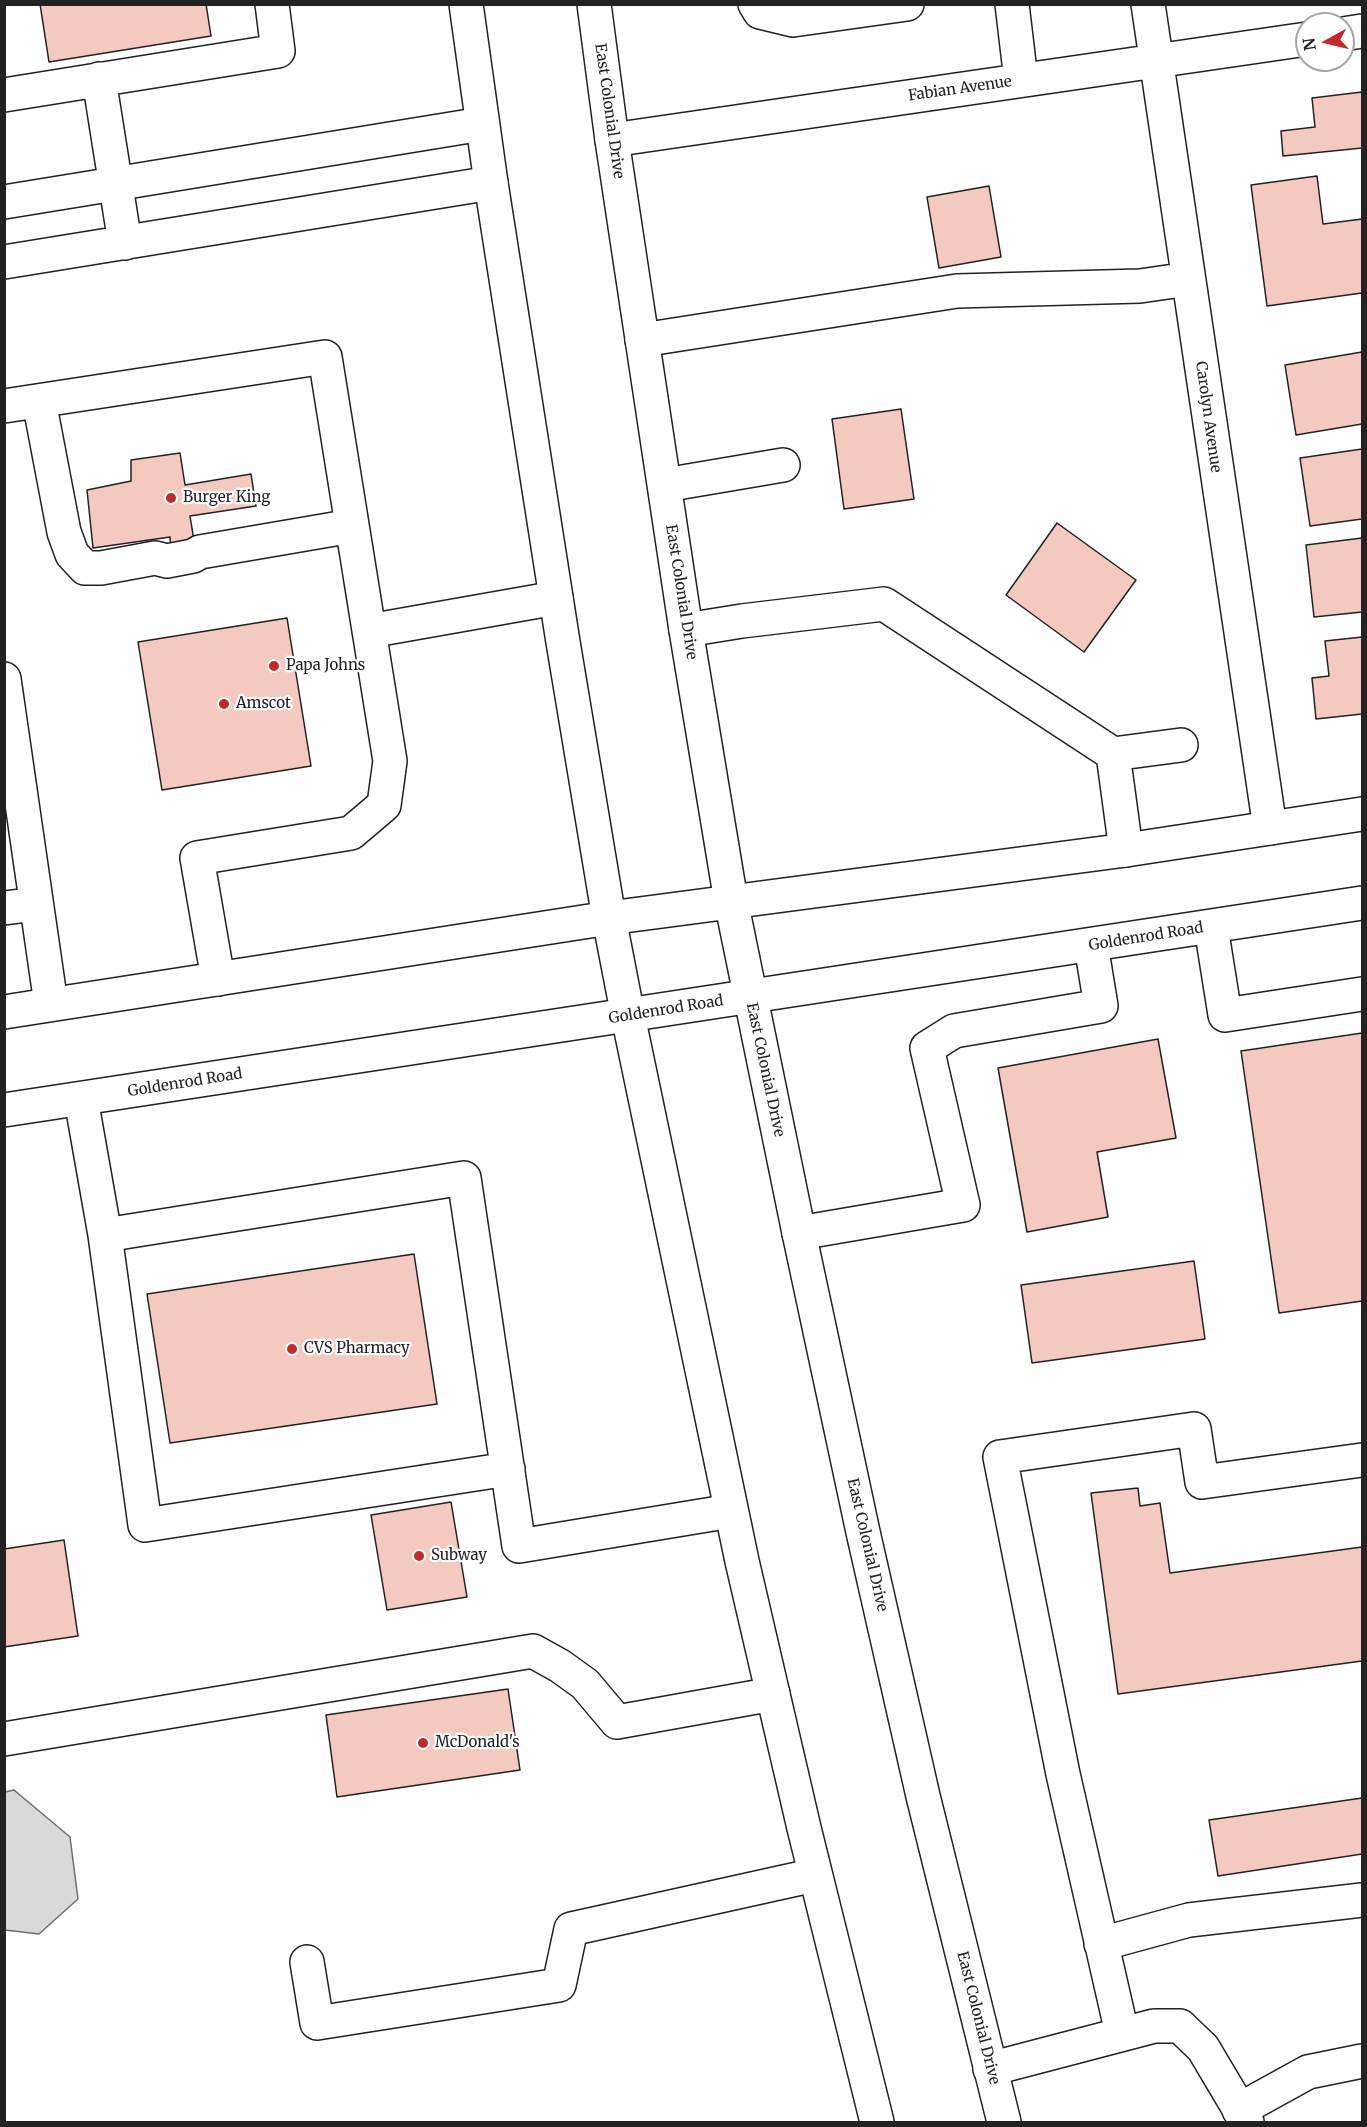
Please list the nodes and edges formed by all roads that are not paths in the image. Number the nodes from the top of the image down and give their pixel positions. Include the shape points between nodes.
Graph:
1 (272, 4) edge
2 (466, 4) edge
3 (594, 4) edge
4 (755, 4) edge
5 (907, 4) edge
6 (1012, 4) edge
7 (1148, 4) edge
8 (1295, 41) edge
9 (1156, 61) junction
10 (99, 79) junction
11 (1021, 80) junction
12 (4, 94) edge
13 (482, 124) junction
14 (612, 140) junction
15 (115, 183) junction
16 (491, 183) junction
17 (4, 202) edge
18 (125, 243) junction
19 (4, 262) edge
20 (1188, 279) junction
21 (642, 340) junction
22 (39, 401) junction
23 (4, 406) edge
24 (783, 465) dead end
25 (665, 485) junction
26 (352, 526) junction
27 (556, 598) junction
28 (686, 630) junction
29 (369, 631) junction
30 (4, 679) edge
31 (1180, 745) dead end
32 (1113, 754) junction
33 (1362, 814) edge
34 (1270, 828) junction
35 (1126, 850) junction
36 (731, 901) junction
37 (1362, 903) edge
38 (36, 904) junction
39 (4, 908) edge
40 (609, 918) junction
41 (1211, 927) junction
42 (1091, 945) junction
43 (218, 979) junction
44 (1362, 994) edge
45 (750, 997) junction
46 (51, 1004) junction
47 (4, 1012) edge
48 (628, 1016) junction
49 (81, 1099) junction
50 (4, 1110) edge
51 (799, 1233) junction
52 (105, 1235) junction
53 (1362, 1460) edge
54 (508, 1469) junction
55 (731, 1511) junction
56 (773, 1694) junction
57 (4, 1739) edge
58 (815, 1875) junction
59 (1362, 1900) edge
60 (1101, 1944) junction
61 (307, 1962) dead end
62 (1122, 2033) junction
63 (1362, 2061) edge
64 (990, 2068) junction
65 (1243, 2116) edge
66 (877, 2122) edge
67 (1004, 2122) edge

1 - 10 main road via 278,51
2 - 13 main road
3 - 14 main road, East Colonial Drive
4 - 5 main road via 760,12 793,20
6 - 11 main road
7 - 9 main road, Carolyn Avenue
8 - 9 main road, Fabian Avenue
9 - 11 main road, Fabian Avenue
9 - 20 main road, Carolyn Avenue
10 - 12 main road
10 - 15 main road
11 - 14 main road, Fabian Avenue
13 - 15 main road
13 - 16 main road
14 - 21 main road, East Colonial Drive
15 - 17 main road
15 - 18 main road
16 - 18 main road
16 - 27 main road
18 - 19 main road
20 - 21 main road via 1140,286 957,291
20 - 34 main road, Carolyn Avenue
21 - 25 main road, East Colonial Drive
22 - 23 main road
22 - 26 main road via 64,532 72,554 85,568 154,558 167,561
22 - 26 main road via 326,357
24 - 25 main road
25 - 28 main road, East Colonial Drive
26 - 29 main road
27 - 29 main road
27 - 40 main road
28 - 32 main road via 884,604
28 - 36 main road, East Colonial Drive
29 - 43 main road via 390,761 384,804 351,834 197,858
30 - 38 main road
31 - 32 main road
32 - 35 main road
33 - 34 main road
34 - 35 main road
35 - 36 main road
36 - 40 main road
36 - 45 main road, East Colonial Drive
37 - 41 main road, Goldenrod Road
38 - 39 main road
38 - 46 main road
40 - 43 main road
40 - 48 main road
41 - 42 main road, Goldenrod Road
41 - 44 main road via 1224,1015
42 - 45 main road, Goldenrod Road
42 - 51 main road via 1101,1006 954,1031 927,1048 963,1205
43 - 46 main road
45 - 48 main road, Goldenrod Road
45 - 51 main road, East Colonial Drive
46 - 47 main road
48 - 49 main road, Goldenrod Road
48 - 55 main road
49 - 50 main road, Goldenrod Road
49 - 52 main road
51 - 64 main road, East Colonial Drive via 900,1693
52 - 54 main road via 464,1178
52 - 54 main road via 145,1525
53 - 60 main road via 1202,1482 1194,1429 1000,1457
54 - 55 main road via 519,1546
55 - 56 main road
56 - 57 main road via 617,1722 585,1684 533,1651
56 - 58 main road
58 - 61 main road via 571,1929 559,1985 317,2023
58 - 66 main road
59 - 60 main road via 1189,1920
60 - 62 main road
62 - 64 main road
62 - 65 main road via 1154,2026 1180,2026 1203,2048
63 - 65 main road via 1308,2072
64 - 67 main road, East Colonial Drive

